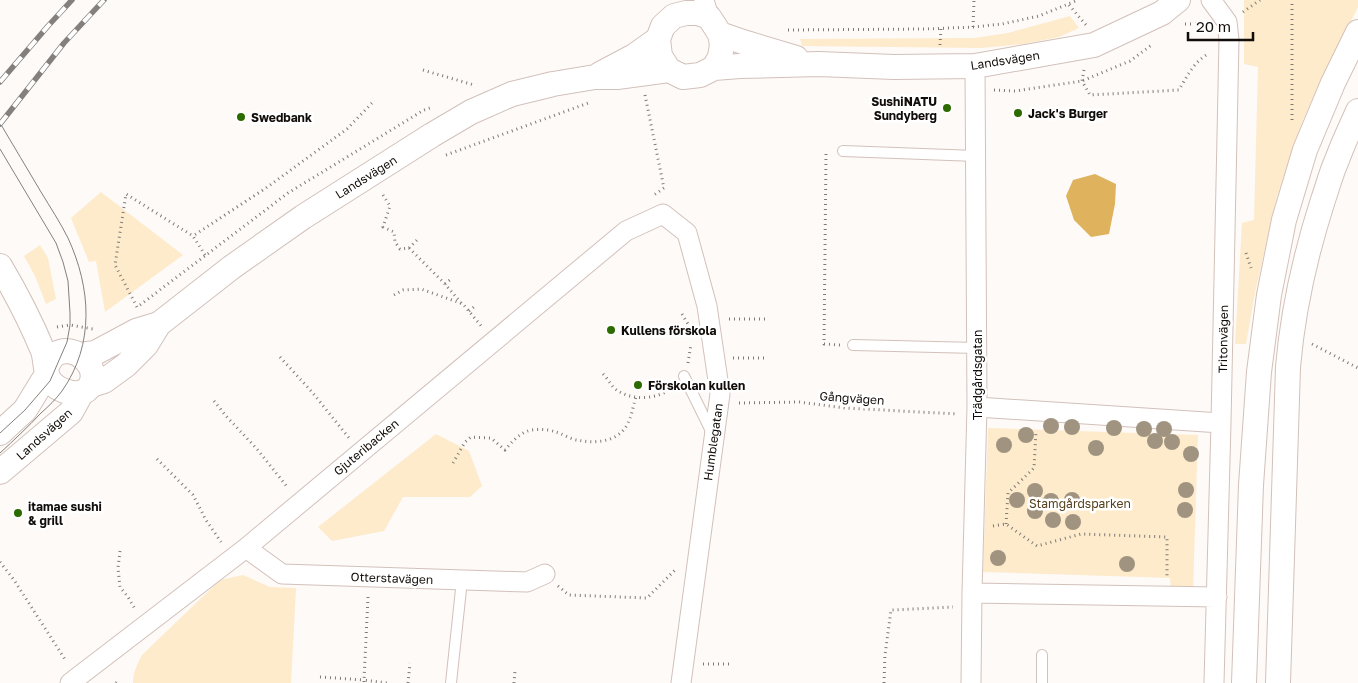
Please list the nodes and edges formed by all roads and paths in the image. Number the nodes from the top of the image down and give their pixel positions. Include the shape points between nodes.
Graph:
1 (974, 0) edge
2 (1078, 0) edge
3 (1178, 0) edge
4 (1211, 0) edge
5 (1260, 0) edge
6 (1068, 4) junction
7 (674, 8) edge
8 (711, 17) edge
9 (1235, 17) junction
10 (1087, 25) dead end
11 (1179, 26) dead end
12 (973, 27) junction
13 (798, 30) dead end
14 (1358, 32) edge
15 (658, 39) junction
16 (1159, 39) dead end
17 (1210, 54) dead end
18 (819, 64) junction
19 (1086, 64) dead end
20 (714, 68) junction
21 (423, 70) dead end
22 (669, 70) junction
23 (976, 78) junction
24 (1082, 80) junction
25 (480, 87) dead end
26 (598, 88) junction
27 (645, 92) dead end
28 (372, 103) dead end
29 (1358, 111) edge
30 (843, 151) joint
31 (443, 156) dead end
32 (976, 156) junction
33 (390, 190) dead end
34 (649, 198) dead end
35 (663, 214) joint
36 (193, 236) junction
37 (418, 239) dead end
38 (409, 248) junction
39 (0, 250) edge
40 (205, 255) dead end
41 (0, 266) edge
42 (451, 279) dead end
43 (445, 284) junction
44 (21, 293) junction
45 (394, 296) dead end
46 (463, 304) junction
47 (474, 306) dead end
48 (137, 307) dead end
49 (469, 311) junction
50 (682, 314) dead end
51 (737, 318) dead end
52 (766, 319) dead end
53 (159, 324) junction
54 (70, 325) dead end
55 (86, 328) dead end
56 (690, 328) dead end
57 (485, 331) dead end
58 (1310, 337) dead end
59 (691, 342) dead end
60 (1310, 343) junction
61 (853, 345) joint
62 (977, 348) junction
63 (1309, 352) dead end
64 (280, 357) dead end
65 (743, 358) dead end
66 (765, 358) dead end
67 (59, 362) junction
68 (1358, 368) edge
69 (603, 374) dead end
70 (684, 376) junction
71 (87, 389) junction
72 (636, 397) junction
73 (214, 401) dead end
74 (735, 403) dead end
75 (1037, 411) junction
76 (977, 412) junction
77 (1221, 423) junction
78 (0, 433) edge
79 (714, 437) junction
80 (351, 440) dead end
81 (157, 459) dead end
82 (454, 463) dead end
83 (0, 472) edge
84 (290, 490) dead end
85 (1006, 524) junction
86 (974, 529) junction
87 (223, 545) dead end
88 (246, 548) junction
89 (120, 551) dead end
90 (0, 562) edge
91 (680, 566) dead end
92 (546, 574) joint
93 (369, 577) junction
94 (462, 580) junction
95 (1167, 596) junction
96 (1217, 597) junction
97 (972, 599) junction
98 (138, 614) dead end
99 (1042, 654) dead end
100 (410, 663) dead end
101 (700, 664) dead end
102 (730, 664) dead end
103 (515, 671) dead end
104 (75, 677) edge
105 (320, 678) dead end
106 (364, 682) edge
107 (387, 683) edge
108 (408, 683) edge
109 (451, 683) edge
110 (514, 683) edge
111 (680, 683) edge
112 (884, 683) edge
113 (971, 683) edge
114 (1042, 683) edge
115 (1214, 683) edge
116 (1244, 683) edge
117 (1278, 683) edge

1 - 12 path
2 - 6 path
3 - 23 street, Landsvägen via 1162,13 1094,45
4 - 9 street
5 - 9 path
6 - 10 path
6 - 12 path via 1039,16
7 - 8 street, Landsvägen
7 - 15 street, Landsvägen
8 - 18 street, Landsvägen via 746,43
8 - 20 street via 722,45
9 - 11 path via 1213,31 1197,24
9 - 77 street, Tritonvägen via 1229,40
12 - 13 path
14 - 116 street via 1305,150 1284,220 1269,295 1259,372
15 - 22 street via 660,56
15 - 26 street, Landsvägen
16 - 24 path via 1130,61
17 - 24 path via 1190,71 1179,90 1090,95
18 - 20 street, Landsvägen
18 - 23 street, Landsvägen via 894,67
19 - 24 path
20 - 22 street, Landsvägen via 700,75 683,77
21 - 25 path
22 - 26 street, Landsvägen via 617,77
23 - 24 path via 1015,91
23 - 32 street, Trädgårdsgatan
26 - 31 path
26 - 53 street, Landsvägen via 553,84 512,94 471,112 303,217
27 - 34 path via 664,188
28 - 36 path via 347,129
29 - 117 street via 1336,161 1314,228 1291,333
30 - 32 lane
30 - 61 path via 826,152 824,344
32 - 62 street, Trädgårdsgatan
33 - 38 path via 383,195 390,206 383,227 394,232 400,249
35 - 79 street, Humblegatan via 686,234 707,306 720,394
35 - 88 street, Gjuteribacken via 626,231
36 - 40 path
36 - 48 path via 126,194 115,265
37 - 38 path
38 - 43 path
39 - 44 street
41 - 44 street
42 - 43 path
43 - 46 path
44 - 67 street via 43,353
45 - 46 path via 403,290 421,289
46 - 49 path
47 - 49 path
49 - 57 path
50 - 56 path
51 - 52 path
53 - 67 street, Landsvägen via 95,353
53 - 71 street, Landsvägen via 146,345 126,365 104,382
54 - 55 path
58 - 60 path
59 - 70 path
60 - 63 path
60 - 68 path
61 - 62 lane
62 - 76 street, Trädgårdsgatan
64 - 80 path
65 - 66 path
67 - 71 street via 86,359 92,370
67 - 71 street via 50,381 72,393
67 - 78 street via 25,410
69 - 72 path via 614,388
70 - 72 path via 668,391 656,396
70 - 79 lane
71 - 83 street, Landsvägen via 71,412
72 - 82 path via 628,424 607,441 577,440 555,431 538,430 516,438 505,450 491,438 471,437
73 - 84 path
74 - 76 path, Gångvägen via 799,402 846,408
75 - 76 street
75 - 77 street
75 - 85 path via 1034,468 1008,493
76 - 86 street, Trädgårdsgatan
77 - 96 street, Tritonvägen
79 - 111 street, Humblegatan
81 - 87 path via 193,495
85 - 86 path
85 - 95 path via 1037,546 1081,534 1167,537
86 - 97 street, Trädgårdsgatan
88 - 93 street, Otterstavägen via 282,574
88 - 104 street, Gjuteribacken
89 - 98 path via 120,587
90 - 104 path
91 - 92 path via 647,598 569,595
92 - 94 street, Otterstavägen via 527,582
93 - 94 street, Otterstavägen
93 - 106 path
94 - 109 lane
95 - 96 street
95 - 97 street
96 - 115 street, Tritonvägen
97 - 112 path via 891,610
97 - 113 street, Trädgårdsgatan
99 - 114 lane
100 - 108 path
101 - 102 path
103 - 110 path
105 - 106 path
106 - 107 path

